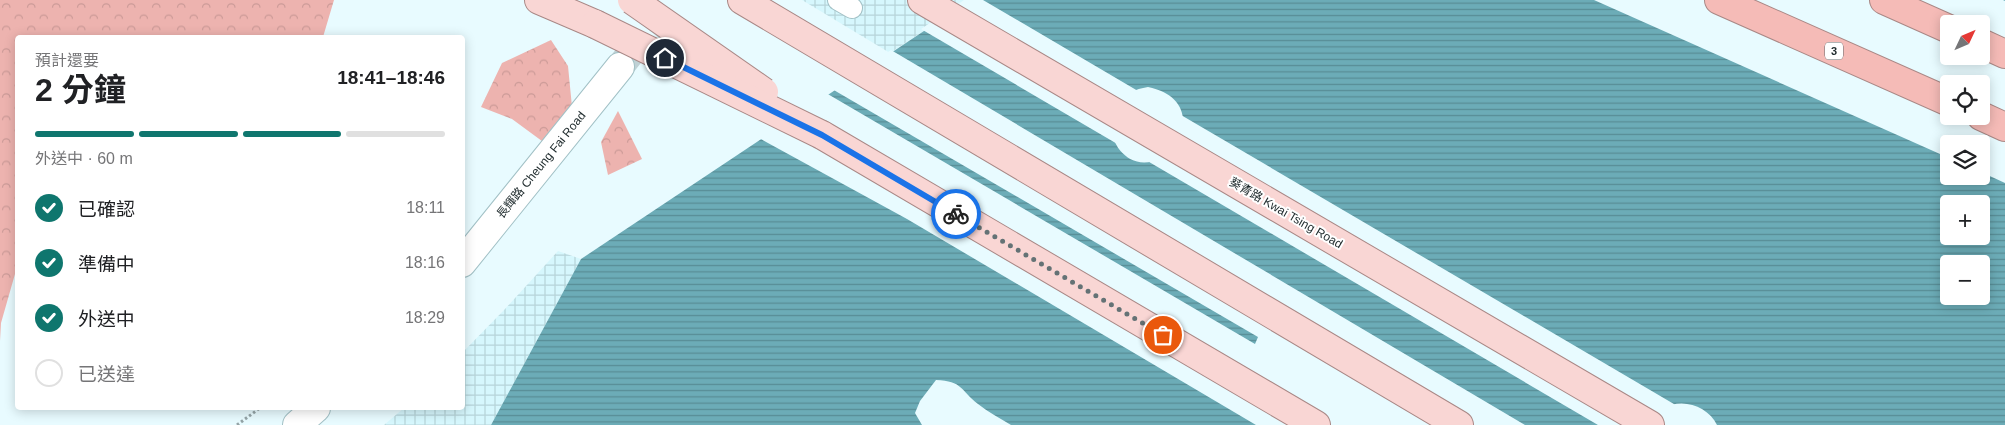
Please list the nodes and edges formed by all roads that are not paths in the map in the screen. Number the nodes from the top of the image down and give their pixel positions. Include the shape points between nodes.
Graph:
1 (539, 0) edge
2 (632, 0) edge
3 (742, 0) edge
4 (922, 0) edge
5 (1718, 0) edge
6 (1884, 0) edge
7 (1940, 25) edge
8 (1990, 48) edge
9 (2005, 54) edge
10 (620, 67) tunnel mouth
11 (1940, 98) edge
12 (1990, 120) edge
13 (2005, 127) edge
14 (822, 135) junction
15 (465, 259) edge
16 (314, 410) edge
17 (297, 425) edge
18 (1316, 425) edge
19 (1460, 425) edge
20 (1650, 425) edge

1 - 14 main road, bridge
2 - 14 main road, bridge
3 - 19 main road
4 - 20 main road, 葵青路 Kwai Tsing Road
5 - 11 highway, 3
6 - 7 highway
8 - 9 highway
10 - 15 street, 長輝路 Cheung Fai Road
12 - 13 highway
14 - 18 main road
16 - 17 street

